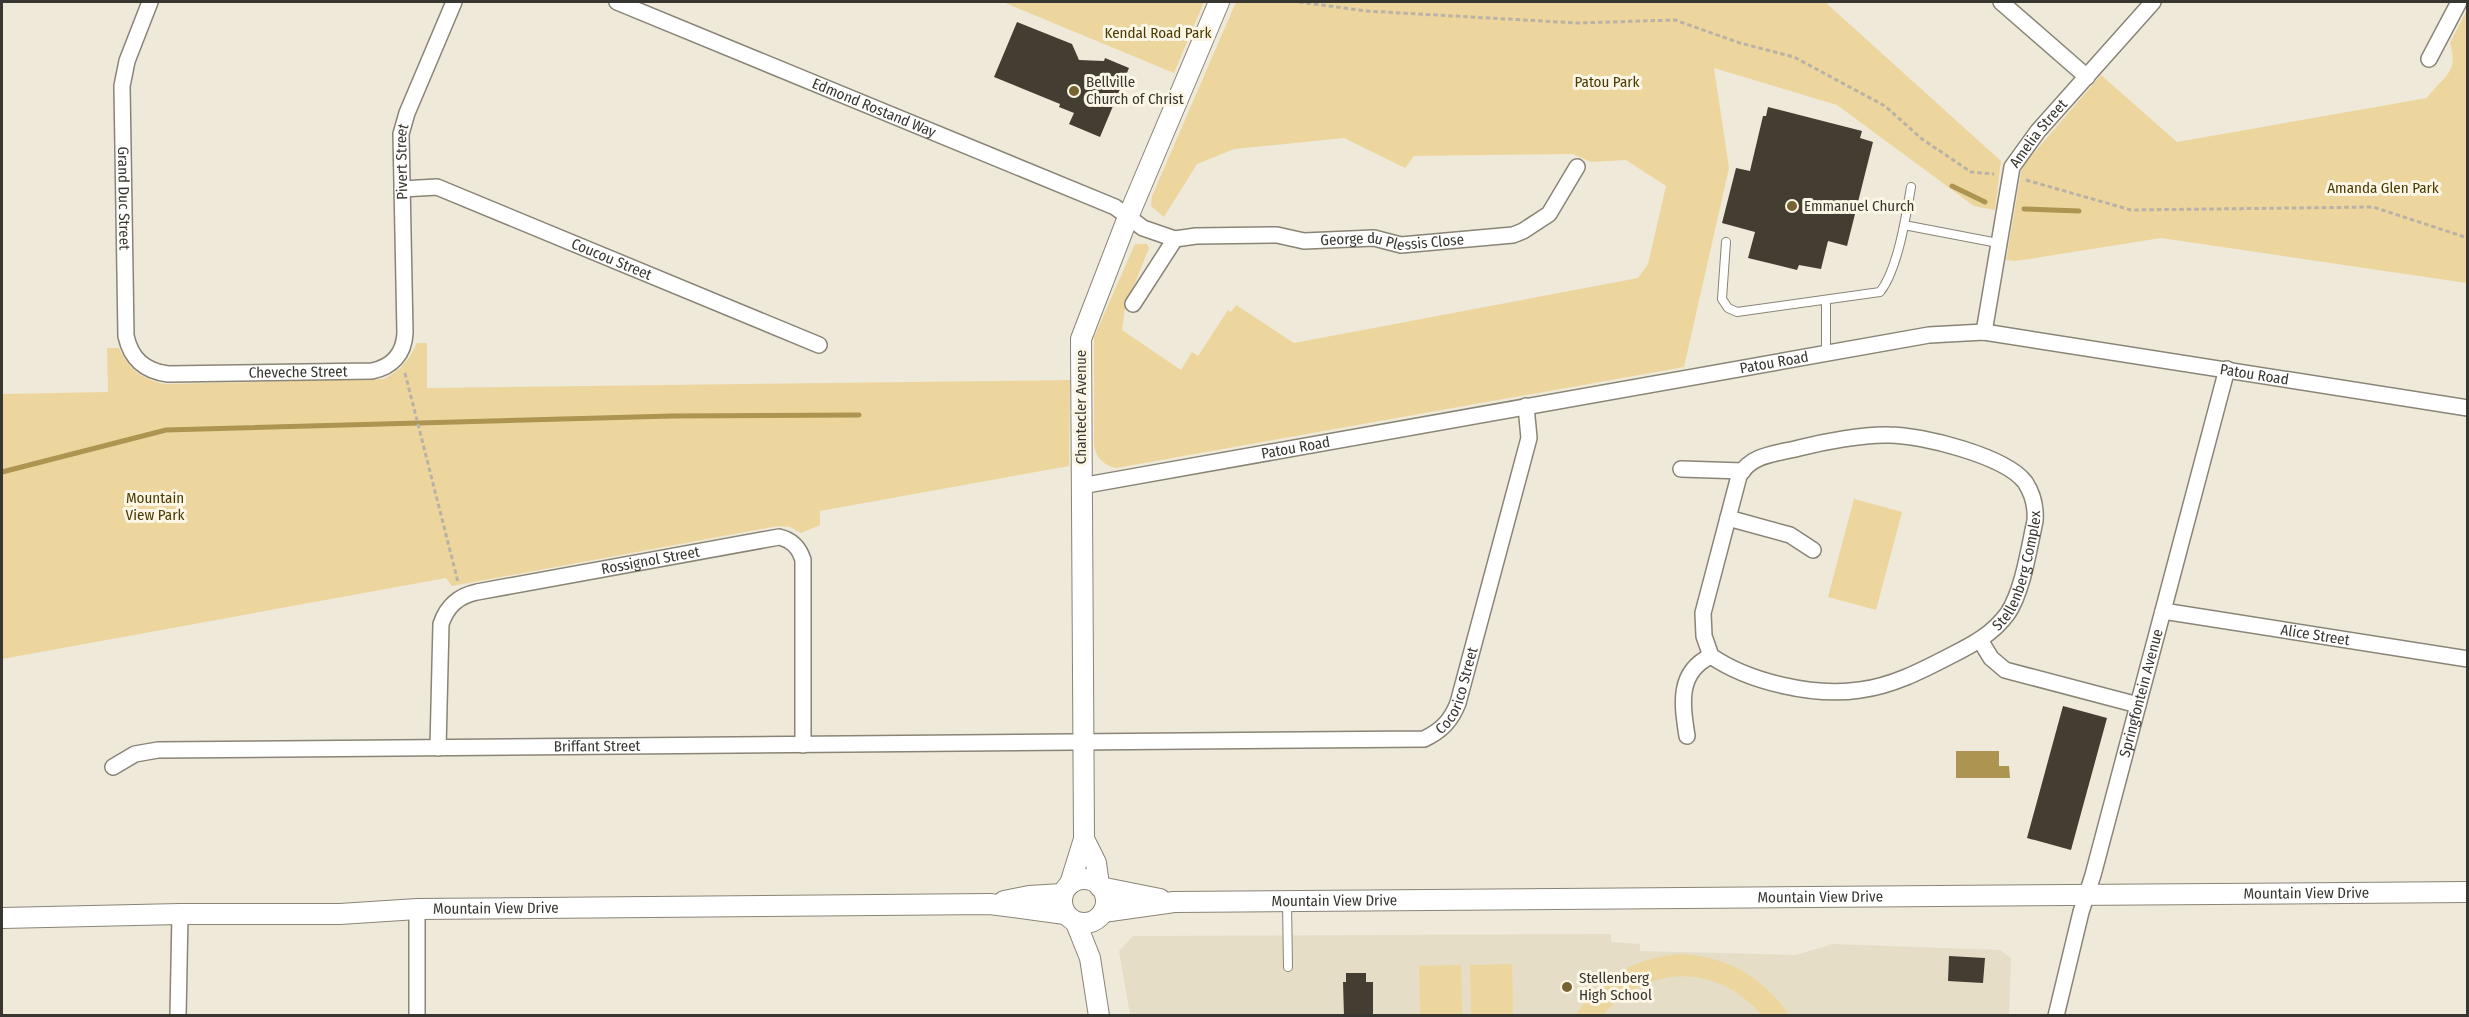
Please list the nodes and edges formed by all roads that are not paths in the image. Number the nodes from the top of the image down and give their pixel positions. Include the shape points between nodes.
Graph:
1 (150, 2) edge
2 (454, 2) edge
3 (617, 2) edge
4 (1220, 2) edge
5 (2001, 2) edge
6 (2153, 2) edge
7 (2459, 2) edge
8 (2429, 58) dead end
9 (2087, 77) junction
10 (1577, 167) dead end
11 (1911, 187) dead end
12 (402, 189) junction
13 (1128, 216) junction
14 (1904, 225) junction
15 (1175, 239) junction
16 (1726, 242) dead end
17 (1998, 243) junction
18 (1826, 301) junction
19 (1133, 304) dead end
20 (1984, 332) junction
21 (819, 345) dead end
22 (1826, 353) junction
23 (400, 354) joint
24 (2227, 369) junction
25 (168, 374) joint
26 (1526, 406) junction
27 (2468, 408) edge
28 (1682, 469) dead end
29 (1743, 471) junction
30 (1081, 486) junction
31 (1728, 518) junction
32 (1813, 550) dead end
33 (2163, 611) junction
34 (1980, 640) junction
35 (1711, 656) junction
36 (2468, 659) edge
37 (2138, 705) junction
38 (1687, 736) dead end
39 (1083, 743) junction
40 (803, 745) junction
41 (438, 748) junction
42 (113, 767) dead end
43 (1084, 839) junction
44 (1100, 886) junction
45 (1066, 889) junction
46 (2468, 892) edge
47 (2086, 896) junction
48 (1287, 901) junction
49 (1174, 902) junction
50 (990, 904) junction
51 (417, 909) junction
52 (180, 914) junction
53 (1102, 914) junction
54 (2, 918) edge
55 (1071, 919) junction
56 (1090, 958) junction
57 (1288, 967) dead end
58 (178, 1016) edge
59 (417, 1016) edge
60 (1099, 1016) edge
61 (2056, 1016) edge

1 - 25 street, Grand Duc Street via 127,61 122,86 126,336 139,363
2 - 12 street, Pivert Street via 404,120
3 - 13 street, Edmond Rostand Way via 1115,207
4 - 13 street, Chantecler Avenue
5 - 9 street
6 - 9 street, Amelia Street
7 - 8 street
9 - 17 street, Amelia Street via 2020,154 2009,176
10 - 15 street, George du Plessis Close via 1549,214 1533,227 1513,235 1401,245 1374,238 1304,241 1276,235
11 - 14 lane
12 - 21 street, Coucou Street via 437,187
12 - 23 street, Pivert Street via 405,333
13 - 15 street, George du Plessis Close via 1143,228
13 - 30 street, Chantecler Avenue via 1081,339
14 - 17 lane
14 - 18 lane via 1880,292
15 - 19 street
16 - 18 lane via 1722,299 1728,308 1737,312
17 - 20 street, Amelia Street
18 - 22 lane
20 - 22 street, Patou Road via 1929,334
20 - 24 street, Patou Road
22 - 26 street, Patou Road
23 - 25 street, Cheveche Street via 387,366 372,371
24 - 27 street, Patou Road
24 - 33 street, Springfontein Avenue
26 - 30 street, Patou Road
26 - 39 street, Cocorico Street via 1529,438 1458,703 1443,728 1424,739 1413,740
28 - 29 street
29 - 31 street
29 - 34 street, Stellenberg Complex via 1759,458 1886,434 1915,436 1959,448 2016,473 2030,492 2035,521 2016,597 2002,620
30 - 39 street, Chantecler Avenue
31 - 32 street via 1790,535
31 - 35 street via 1703,614 1704,636
33 - 36 street, Alice Street
33 - 37 street, Springfontein Avenue
34 - 35 street, Stellenberg Complex via 1890,684 1859,691 1776,684 1743,674
34 - 37 street, Stellenberg Complex via 1991,658 2006,670
35 - 38 street via 1692,670 1684,687 1682,705
37 - 47 street, Springfontein Avenue
39 - 40 street, Briffant Street
39 - 43 street, Chantecler Avenue
40 - 41 street, Briffant Street
40 - 41 street, Rossignol Street via 803,560 797,547 786,538 772,538 462,597 450,606 441,624
41 - 42 street, Briffant Street via 158,750 135,754
43 - 44 street, Chantecler Avenue via 1096,863
43 - 45 street, Chantecler Avenue
44 - 45 street via 1082,879
44 - 49 street, Mountain View Drive
44 - 53 street via 1106,895
45 - 50 street, Mountain View Drive
45 - 55 street via 1061,901
46 - 47 street, Mountain View Drive
47 - 48 street, Mountain View Drive
47 - 61 street, Springfontein Avenue
48 - 49 street, Mountain View Drive
48 - 57 lane
49 - 53 street, Mountain View Drive
50 - 51 street, Mountain View Drive
50 - 55 street, Mountain View Drive
51 - 52 street, Mountain View Drive via 340,914
51 - 59 street
52 - 54 street, Mountain View Drive
52 - 58 street
53 - 55 street via 1092,922
53 - 56 street
55 - 56 street
56 - 60 street

